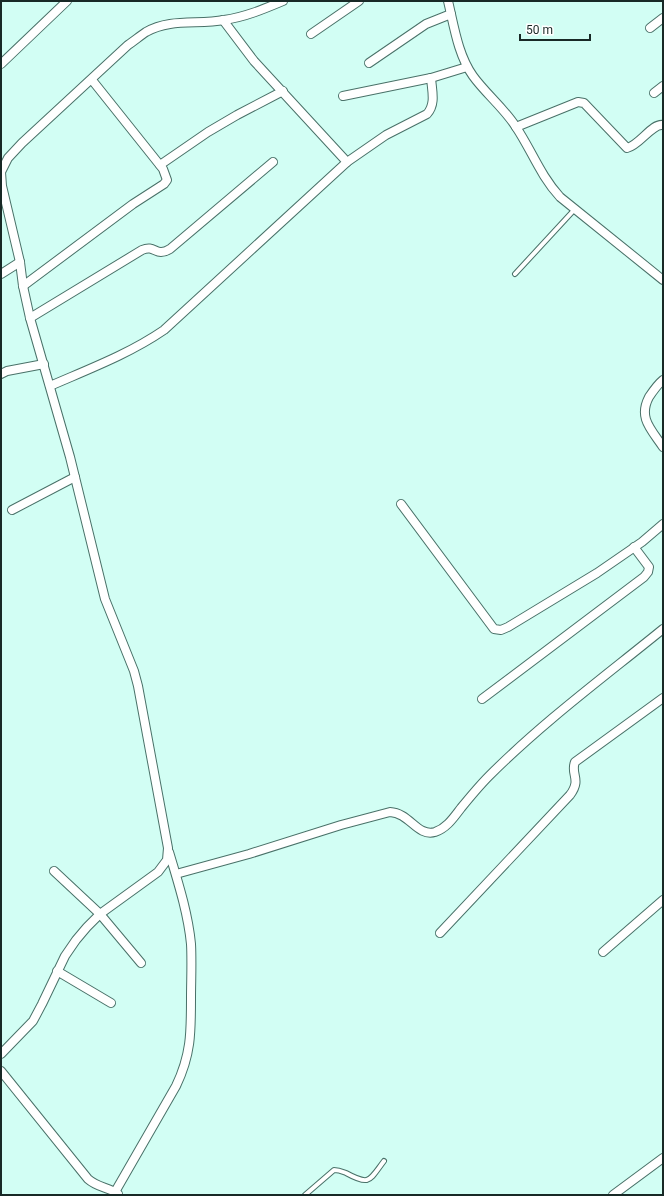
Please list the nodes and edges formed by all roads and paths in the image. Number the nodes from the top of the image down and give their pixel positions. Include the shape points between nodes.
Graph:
1 (67, 1) edge
2 (283, 1) edge
3 (359, 1) edge
4 (448, 1) edge
5 (451, 14) junction
6 (663, 18) edge
7 (223, 20) junction
8 (650, 28) dead end
9 (311, 34) dead end
10 (369, 63) dead end
11 (1, 64) edge
12 (467, 67) junction
13 (430, 78) junction
14 (92, 80) junction
15 (663, 86) edge
16 (282, 91) junction
17 (654, 93) dead end
18 (343, 96) dead end
19 (663, 125) edge
20 (516, 127) junction
21 (273, 162) dead end
22 (347, 162) junction
23 (160, 164) junction
24 (1, 172) edge
25 (575, 209) junction
26 (20, 262) junction
27 (1, 274) edge
28 (515, 274) dead end
29 (663, 280) edge
30 (23, 286) junction
31 (30, 318) junction
32 (44, 364) junction
33 (1, 374) edge
34 (663, 380) edge
35 (50, 386) junction
36 (663, 447) edge
37 (75, 477) junction
38 (401, 504) dead end
39 (12, 510) dead end
40 (663, 524) edge
41 (634, 547) junction
42 (663, 629) edge
43 (663, 698) edge
44 (482, 699) dead end
45 (168, 848) junction
46 (54, 871) dead end
47 (176, 874) junction
48 (663, 900) edge
49 (100, 914) junction
50 (440, 933) dead end
51 (603, 952) dead end
52 (140, 963) dead end
53 (57, 971) junction
54 (111, 1003) dead end
55 (1, 1054) edge
56 (1, 1071) edge
57 (663, 1158) edge
58 (384, 1161) dead end
59 (117, 1193) edge
60 (305, 1195) edge
61 (613, 1195) edge

1 - 11 street
2 - 7 street via 243,16
3 - 9 street
4 - 5 street
5 - 10 street via 426,24
5 - 12 street
6 - 8 street
7 - 14 street via 174,22 146,32 128,45
7 - 16 street via 254,61
12 - 13 street
12 - 20 street
13 - 18 street
13 - 22 street via 433,104 431,110 386,135
14 - 23 street
14 - 24 street via 8,158
15 - 17 street
16 - 22 street
16 - 23 street via 208,132
19 - 20 street via 655,126 638,143 627,148 584,103 578,102
20 - 25 street via 544,177 560,197
21 - 31 street via 170,249 160,253 147,247
22 - 35 street via 164,330 126,353
23 - 30 street via 167,180 164,184
24 - 26 street
25 - 28 lane
25 - 29 street
26 - 27 street
26 - 30 street
30 - 31 street
31 - 32 street
32 - 33 street
32 - 35 street
34 - 36 street via 644,406 645,417
35 - 37 street
37 - 39 street
37 - 45 street via 105,599 138,686
38 - 41 street via 494,629 508,628
40 - 41 street
41 - 44 street via 649,567 644,577
42 - 47 street via 534,734 489,776 450,822 436,832 427,833 403,815 390,812
43 - 50 street via 575,762 573,766 576,783 570,795
45 - 47 street
45 - 49 street via 167,860 158,872
46 - 49 street
47 - 59 street via 191,946 188,1054 176,1086
48 - 51 street
49 - 52 street
49 - 53 street via 76,940
53 - 54 street
53 - 55 street via 33,1021
56 - 59 street via 88,1179
57 - 61 street
58 - 60 lane via 368,1180 362,1181 334,1170

